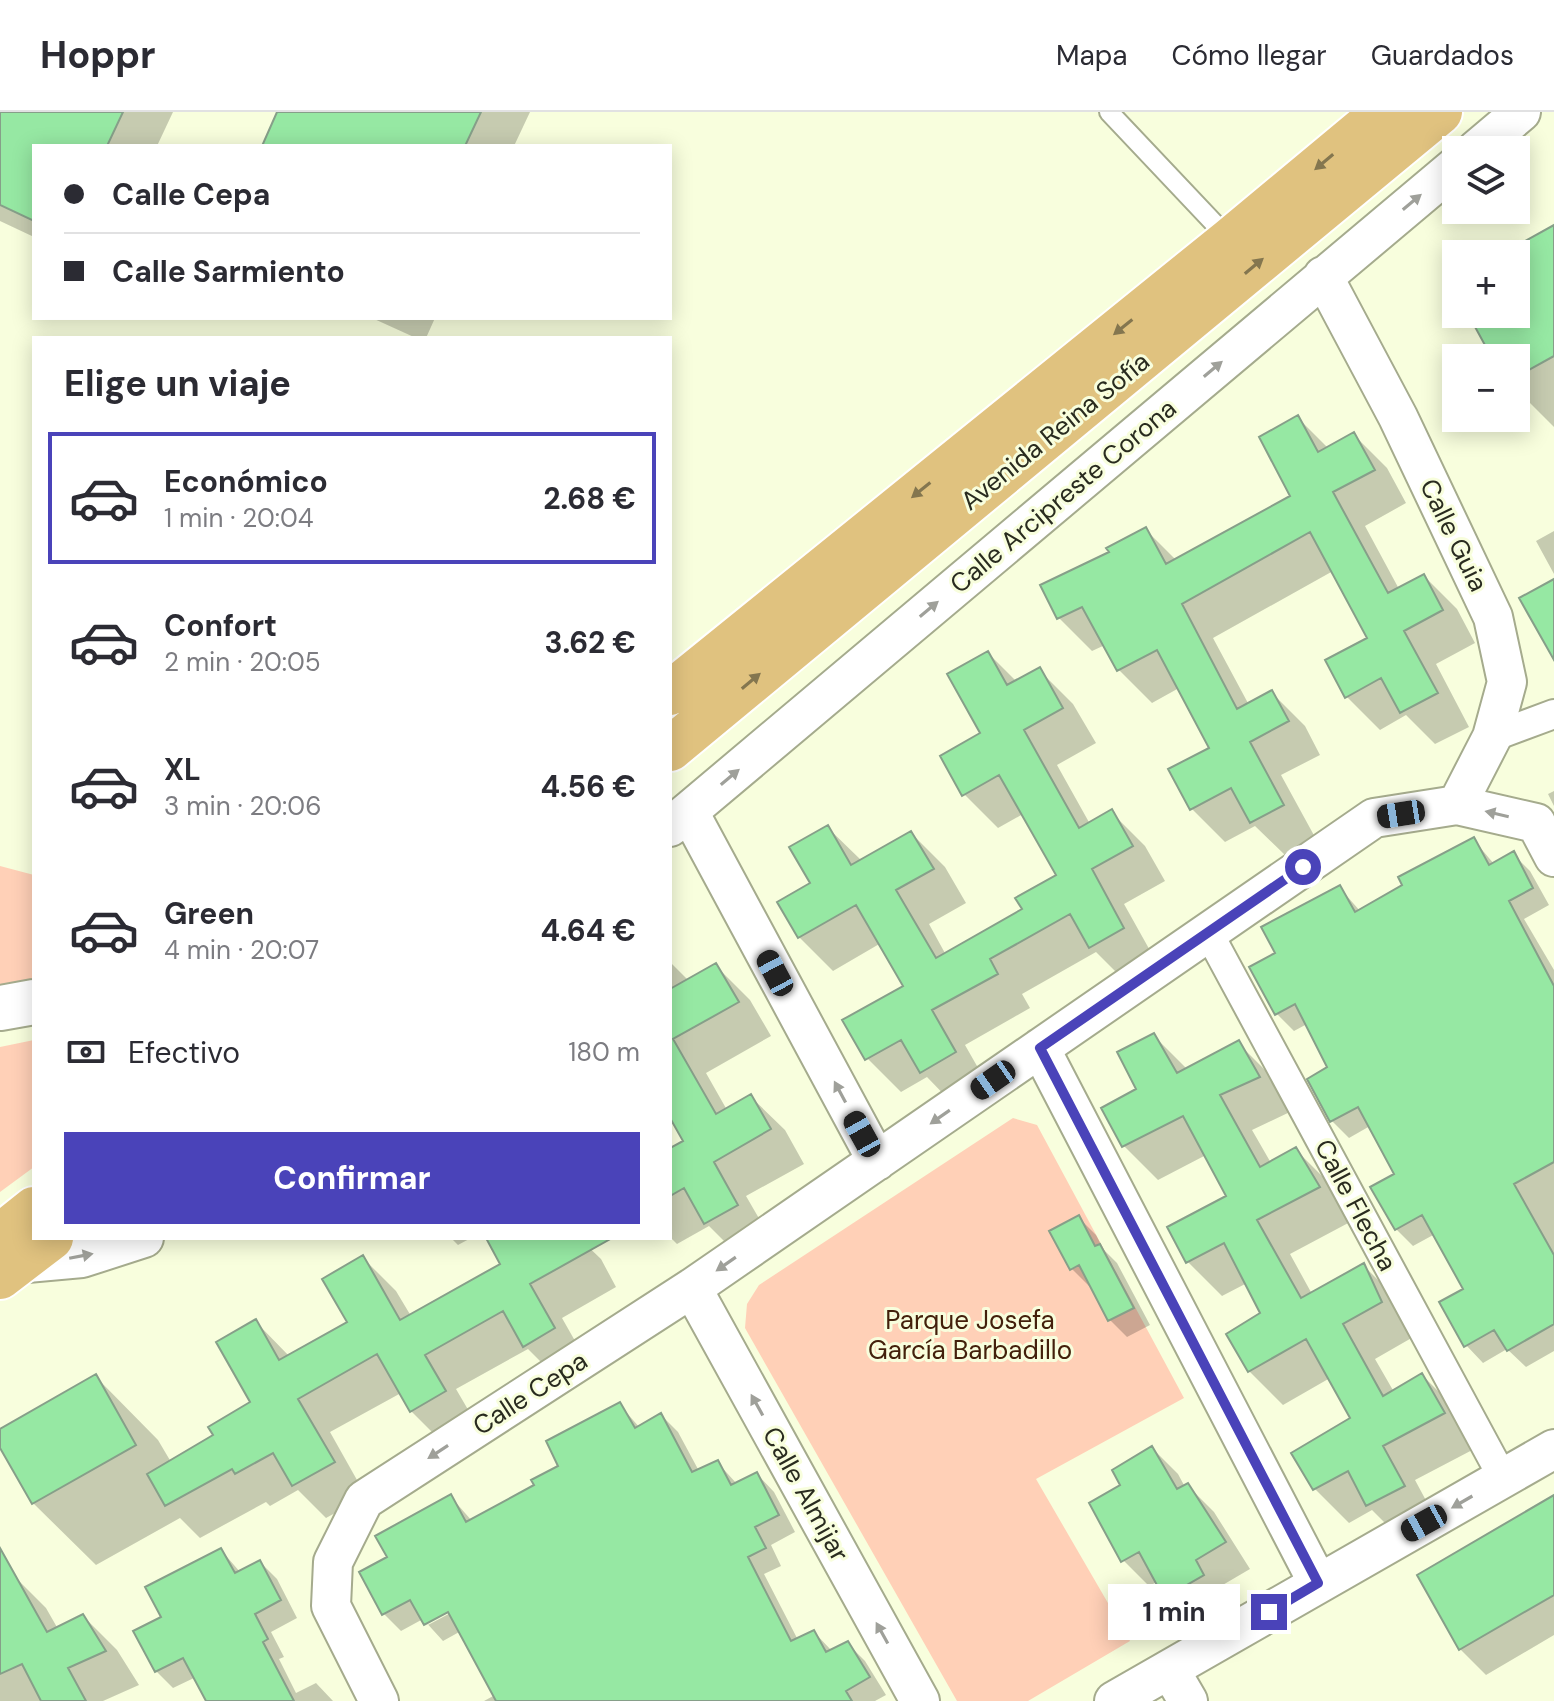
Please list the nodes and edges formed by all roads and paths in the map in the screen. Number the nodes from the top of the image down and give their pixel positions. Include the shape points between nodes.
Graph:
1 (1109, 112) edge
2 (1384, 112) edge
3 (1440, 112) edge
4 (1517, 114) edge
5 (1492, 136) edge
6 (1442, 178) edge
7 (1230, 240) junction
8 (1323, 276) junction
9 (672, 691) edge
10 (1554, 714) edge
11 (1492, 737) junction
12 (672, 747) edge
13 (1457, 805) junction
14 (679, 820) edge
15 (1554, 857) edge
16 (1208, 932) junction
17 (32, 1002) edge
18 (0, 1008) edge
19 (32, 1022) edge
20 (0, 1028) edge
21 (1040, 1048) junction
22 (877, 1161) junction
23 (32, 1212) edge
24 (47, 1240) edge
25 (138, 1240) edge
26 (5, 1259) edge
27 (692, 1288) junction
28 (1554, 1449) edge
29 (1503, 1478) junction
30 (1318, 1583) junction
31 (1179, 1686) edge
32 (379, 1701) edge
33 (920, 1701) edge
34 (1114, 1701) edge

1 - 7 lane
2 -> 7 main road, Avenida Reina Sofía
12 -> 3 main road, Avenida Reina Sofía
4 - 5 street
8 -> 6 street, Calle Arcipreste Corona
7 -> 9 main road, Avenida Reina Sofía
8 - 11 street, Calle Guia via 1398,417 1493,617 1507,682
14 -> 8 street, Calle Arcipreste Corona
10 - 11 street
11 - 13 street, Calle Guia
15 -> 13 street, Calle Cepa via 1536,823
13 - 16 street, Calle Cepa via 1374,818
22 -> 14 street
16 - 21 street, Calle Cepa
16 - 29 street, Calle Flecha
17 - 18 main road
19 - 20 main road
21 -> 22 street, Calle Cepa
21 - 30 street
22 -> 27 street, Calle Cepa
23 - 26 main road
24 - 26 main road
26 -> 25 street via 82,1258
27 -> 32 street, Calle Cepa via 364,1500 333,1562 331,1606
33 -> 27 street, Calle Almijar
28 - 29 street
29 -> 30 street
30 - 31 street
31 - 34 street

